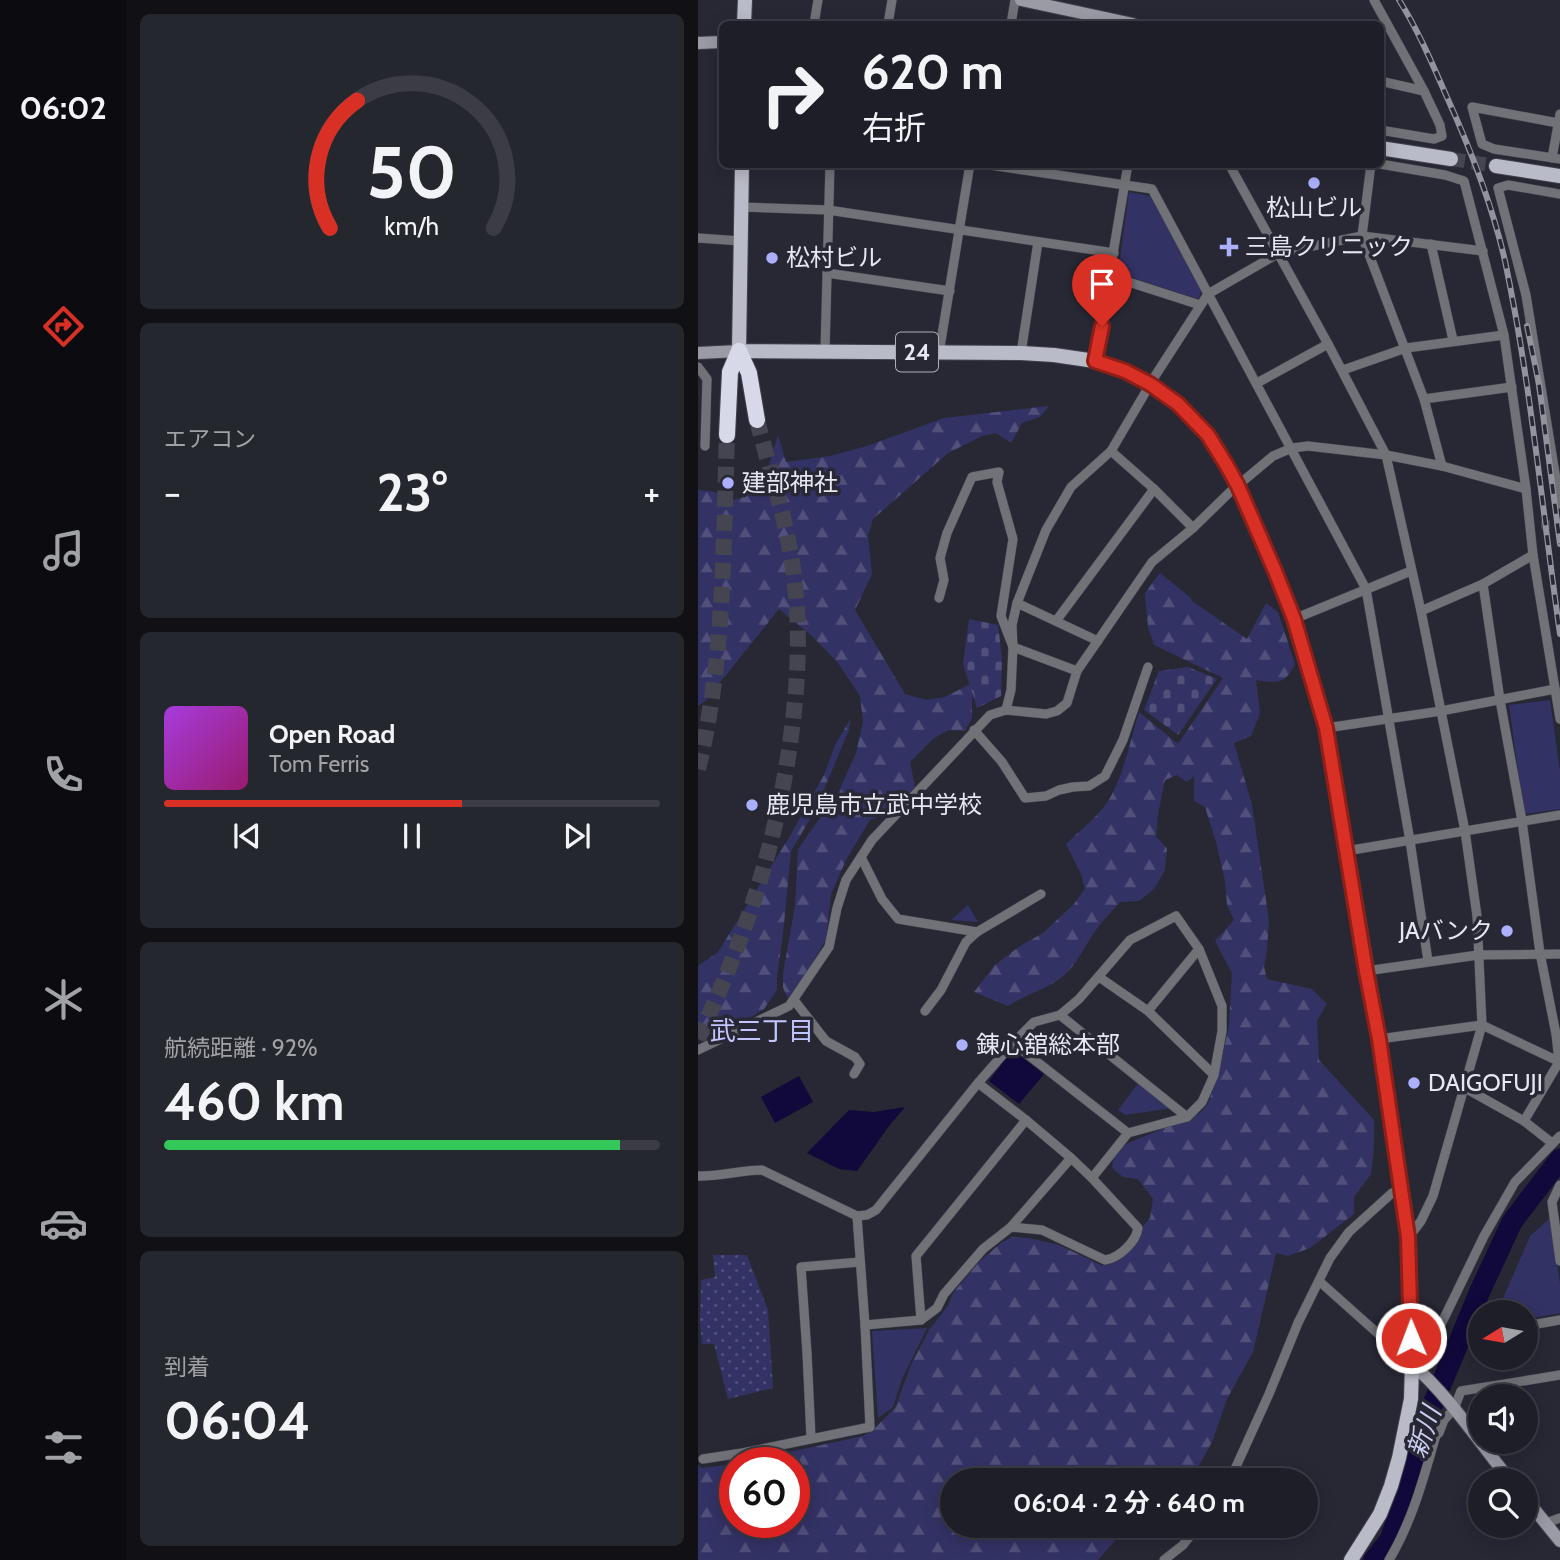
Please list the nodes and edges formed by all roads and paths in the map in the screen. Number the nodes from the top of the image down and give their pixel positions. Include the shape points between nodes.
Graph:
1 (745, 0) edge
2 (818, 0) edge
3 (892, 0) edge
4 (1015, 0) edge
5 (1021, 0) edge
6 (1374, 0) edge
7 (744, 21) edge
8 (815, 21) edge
9 (888, 21) edge
10 (1012, 21) edge
11 (1119, 21) edge
12 (719, 42) edge
13 (698, 43) edge
14 (1384, 82) edge
15 (1424, 91) junction
16 (1559, 119) edge
17 (1384, 131) edge
18 (1384, 149) edge
19 (1451, 159) tunnel mouth
20 (1556, 159) edge
21 (1384, 165) edge
22 (1496, 166) tunnel mouth
23 (742, 168) edge
24 (830, 168) edge
25 (969, 168) edge
26 (1012, 168) edge
27 (1128, 168) edge
28 (1231, 168) edge
29 (1370, 168) edge
30 (1560, 176) edge
31 (1126, 184) junction
32 (1560, 194) edge
33 (741, 207) junction
34 (828, 210) junction
35 (959, 230) junction
36 (1362, 236) junction
37 (698, 238) edge
38 (741, 241) junction
39 (1038, 242) junction
40 (1431, 244) junction
41 (1483, 251) junction
42 (1114, 253) junction
43 (1279, 253) junction
44 (827, 273) junction
45 (1110, 276) junction
46 (950, 291) junction
47 (1208, 294) junction
48 (1200, 305) junction
49 (1504, 335) junction
50 (1453, 340) junction
51 (1328, 344) junction
52 (1406, 348) junction
53 (739, 351) junction
54 (825, 351) junction
55 (698, 353) edge
56 (939, 353) junction
57 (1021, 353) junction
58 (1095, 361) junction
59 (698, 367) edge
60 (1343, 370) junction
61 (1257, 383) junction
62 (1150, 384) junction
63 (1512, 387) junction
64 (1424, 399) junction
65 (757, 420) tunnel mouth
66 (727, 435) tunnel mouth
67 (705, 446) dead end
68 (1292, 448) junction
69 (1111, 451) junction
70 (1386, 455) junction
71 (1442, 466) junction
72 (1238, 486) junction
73 (1154, 489) junction
74 (1526, 489) junction
75 (1560, 505) edge
76 (1193, 528) junction
77 (1533, 555) junction
78 (1411, 570) junction
79 (1483, 584) junction
80 (1366, 589) junction
81 (939, 598) dead end
82 (1017, 603) junction
83 (1421, 611) junction
84 (1294, 619) junction
85 (1056, 621) junction
86 (1098, 641) junction
87 (1013, 647) junction
88 (1148, 667) dead end
89 (1077, 671) junction
90 (1555, 689) junction
91 (1500, 700) junction
92 (1006, 710) junction
93 (1441, 711) junction
94 (1560, 719) edge
95 (1388, 720) junction
96 (1326, 728) junction
97 (974, 730) junction
98 (1560, 815) edge
99 (1522, 821) junction
100 (1465, 831) junction
101 (1410, 841) junction
102 (1346, 851) junction
103 (861, 857) junction
104 (1041, 894) dead end
105 (977, 932) junction
106 (1199, 949) junction
107 (1540, 953) junction
108 (1560, 954) edge
109 (1478, 955) junction
110 (1428, 961) junction
111 (1366, 971) junction
112 (1099, 977) junction
113 (794, 1000) junction
114 (924, 1010) dead end
115 (1148, 1011) junction
116 (1060, 1015) junction
117 (1482, 1025) junction
118 (1379, 1039) junction
119 (1013, 1043) junction
120 (698, 1050) edge
121 (1559, 1062) edge
122 (854, 1074) dead end
123 (1214, 1075) junction
124 (978, 1083) junction
125 (1465, 1088) junction
126 (1187, 1117) junction
127 (1026, 1120) junction
128 (1524, 1121) junction
129 (1128, 1133) junction
130 (1560, 1136) edge
131 (1552, 1143) junction
132 (1071, 1158) junction
133 (698, 1176) edge
134 (1092, 1178) junction
135 (1560, 1185) edge
136 (1403, 1191) junction
137 (857, 1216) junction
138 (1011, 1227) junction
139 (1408, 1237) junction
140 (1560, 1261) edge
141 (860, 1262) junction
142 (1319, 1281) junction
143 (921, 1320) junction
144 (1560, 1320) edge
145 (1538, 1324) edge
146 (865, 1325) junction
147 (1412, 1364) junction
148 (1560, 1375) edge
149 (1454, 1409) junction
150 (811, 1438) junction
151 (703, 1458) dead end
152 (1235, 1468) edge
153 (1501, 1468) edge
154 (1538, 1513) edge
155 (1560, 1518) edge
156 (1546, 1523) junction
157 (1189, 1538) edge
158 (1560, 1541) edge
159 (1164, 1560) edge
160 (1351, 1560) edge
161 (1389, 1560) edge

1 - 7 main road
2 - 8 street
3 - 9 street
4 - 10 street
5 - 11 street
6 - 15 street
12 - 13 street
14 - 15 street
15 - 17 street via 1442,136 1434,139
16 - 20 street
16 - 20 street via 1473,107 1482,144
18 - 19 main road
21 - 41 street via 1464,181
22 - 30 main road
23 - 33 main road
24 - 34 street
25 - 35 street
26 - 31 street
27 - 31 street
28 - 43 street
29 - 36 street
31 - 42 street
31 - 47 street via 1152,189
32 - 75 street via 1508,185 1498,188 1526,295
33 - 34 street
33 - 38 main road
34 - 35 street
34 - 44 street
35 - 39 street
35 - 46 street
36 - 40 street
36 - 43 street
36 - 52 street
37 - 38 street
38 - 53 main road
39 - 42 street
39 - 57 street
40 - 41 street
40 - 50 street
41 - 49 street
42 - 45 street
43 - 47 street
43 - 51 street
44 - 46 street
44 - 54 street
45 - 48 street
45 - 58 street
46 - 56 street
47 - 48 street
47 - 61 street
48 - 62 street
49 - 50 street
49 - 63 street
50 - 52 street
51 - 60 street
51 - 61 street
52 - 60 street
52 - 64 street
53 - 54 main road, 24
53 - 55 street
53 - 65 highway via 749,373
53 - 66 highway via 730,372
54 - 56 main road, 24
56 - 57 main road, 24
57 - 58 main road, 24
58 - 62 main road, 24
59 - 67 street via 707,379
60 - 70 street
61 - 68 street
62 - 69 street
62 - 72 main road, 24 via 1208,435
63 - 64 street
63 - 74 street
64 - 71 street
68 - 70 street
68 - 72 street via 1273,456
68 - 80 street
69 - 73 street
69 - 82 street via 1071,487 1046,530
70 - 71 street
70 - 78 street
71 - 74 street
72 - 76 street
72 - 84 main road, 24
73 - 76 street
73 - 85 street
74 - 77 street via 1535,526
76 - 86 street via 1152,562
77 - 79 street
77 - 90 street
78 - 80 street
78 - 83 street
79 - 83 street
79 - 91 street
80 - 84 street
80 - 95 street
81 - 87 street via 944,580 940,558 972,477 999,472 997,482 1013,539 1001,616
82 - 85 street
82 - 87 street
83 - 93 street
84 - 96 main road, 24
85 - 86 street
86 - 89 street
87 - 89 street
87 - 92 street
88 - 97 street via 1123,740 1105,776 1089,786 1025,798
89 - 92 street via 1067,703 1057,711
90 - 91 street
90 - 94 street
91 - 93 street
91 - 99 street
92 - 97 street via 990,715
93 - 95 street
93 - 100 street
95 - 96 street
95 - 101 street
96 - 102 main road, 24
97 - 103 street
98 - 99 street
99 - 100 street
99 - 107 street
100 - 101 street
100 - 109 street
101 - 102 street
101 - 110 street
102 - 111 main road, 24
103 - 105 street via 882,900 899,919
103 - 113 street via 846,880 829,947
104 - 105 street
105 - 114 street
106 - 112 street via 1176,916 1130,940
106 - 115 street
106 - 123 street via 1222,1006
107 - 108 street
107 - 109 street
107 - 121 street
109 - 110 street
109 - 117 street
110 - 111 street
111 - 118 main road, 24
112 - 115 street
112 - 116 street
113 - 120 street
113 - 122 street via 826,1041 855,1057 860,1064
115 - 123 street
116 - 119 street via 1034,1022
116 - 126 street
117 - 118 street
117 - 121 street
117 - 125 street
118 - 136 main road, 24
119 - 124 street
119 - 129 street
121 - 128 street
123 - 126 street via 1202,1102
124 - 127 street
124 - 137 street via 876,1210
125 - 128 street
125 - 139 street via 1433,1196
126 - 129 street
127 - 132 street
127 - 143 street via 916,1256
128 - 131 street
129 - 134 street
130 - 131 street
131 - 147 street via 1515,1182 1431,1345
132 - 134 street
132 - 138 street
133 - 137 street via 762,1170
134 - 138 street via 1138,1228 1137,1236 1115,1258 1105,1260 1042,1230
135 - 140 street via 1552,1202
136 - 139 main road, 24
136 - 142 street via 1392,1193 1349,1232
137 - 141 street
138 - 143 street via 983,1249 937,1308
139 - 147 main road, 24
141 - 146 street
141 - 150 street via 801,1268
142 - 147 street
142 - 152 street
143 - 146 street
144 - 145 street
146 - 150 street via 870,1427
147 - 149 street
147 - 160 main road, 24 via 1411,1399 1391,1486 1380,1514
148 - 149 street via 1461,1391
149 - 153 street
149 - 161 street via 1436,1435 1410,1517
150 - 151 street
154 - 156 street
155 - 156 street
156 - 158 street
157 - 159 street

